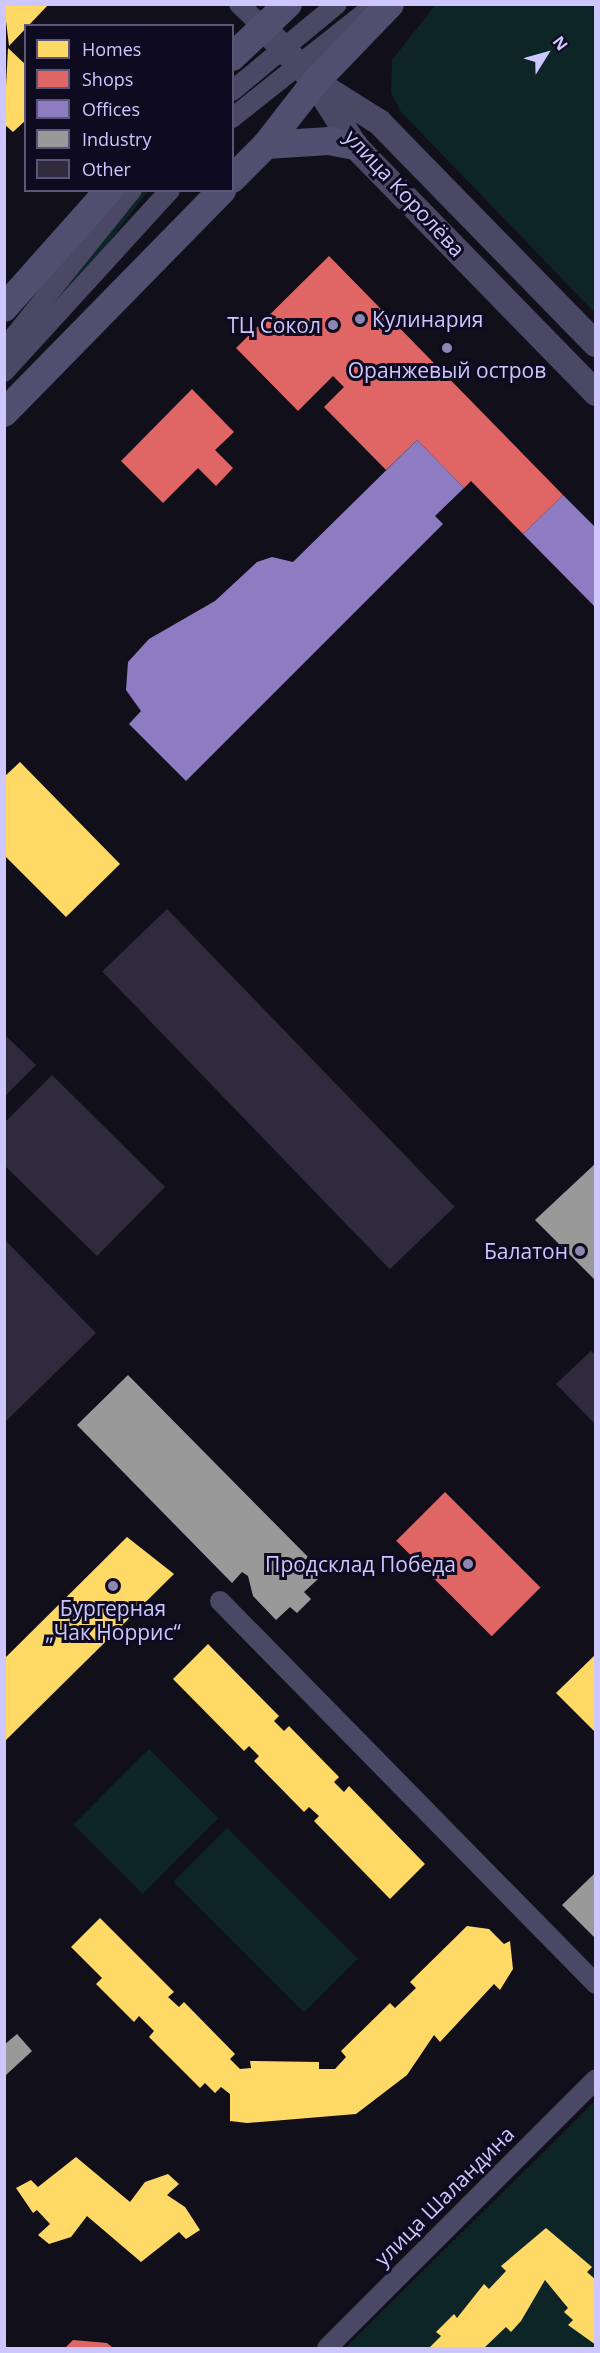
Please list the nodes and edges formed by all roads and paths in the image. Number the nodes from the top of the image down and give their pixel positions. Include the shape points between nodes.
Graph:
1 (238, 4) edge
2 (288, 4) edge
3 (337, 4) edge
4 (376, 4) edge
5 (390, 4) edge
6 (260, 16) edge
7 (234, 54) edge
8 (299, 65) junction
9 (234, 90) edge
10 (234, 116) edge
11 (266, 145) junction
12 (355, 146) junction
13 (234, 177) edge
14 (107, 192) edge
15 (130, 192) edge
16 (168, 192) edge
17 (220, 192) edge
18 (4, 308) edge
19 (596, 344) edge
20 (4, 349) edge
21 (4, 372) edge
22 (596, 393) edge
23 (4, 413) edge
24 (220, 1601) dead end
25 (596, 1984) edge
26 (596, 2079) edge
27 (327, 2349) edge

1 - 6 street
2 - 6 main road
3 - 8 street
4 - 8 street
5 - 8 main road
6 - 7 main road
6 - 8 street
8 - 9 street
8 - 10 street
8 - 11 main road
8 - 12 street, улица Королёва
8 - 19 street, улица Королёва via 378,122
11 - 12 main road via 329,141
11 - 13 main road
12 - 22 street, улица Королёва
14 - 18 main road
15 - 20 street
16 - 21 street
17 - 23 main road
24 - 25 street
26 - 27 street, улица Шаландина

